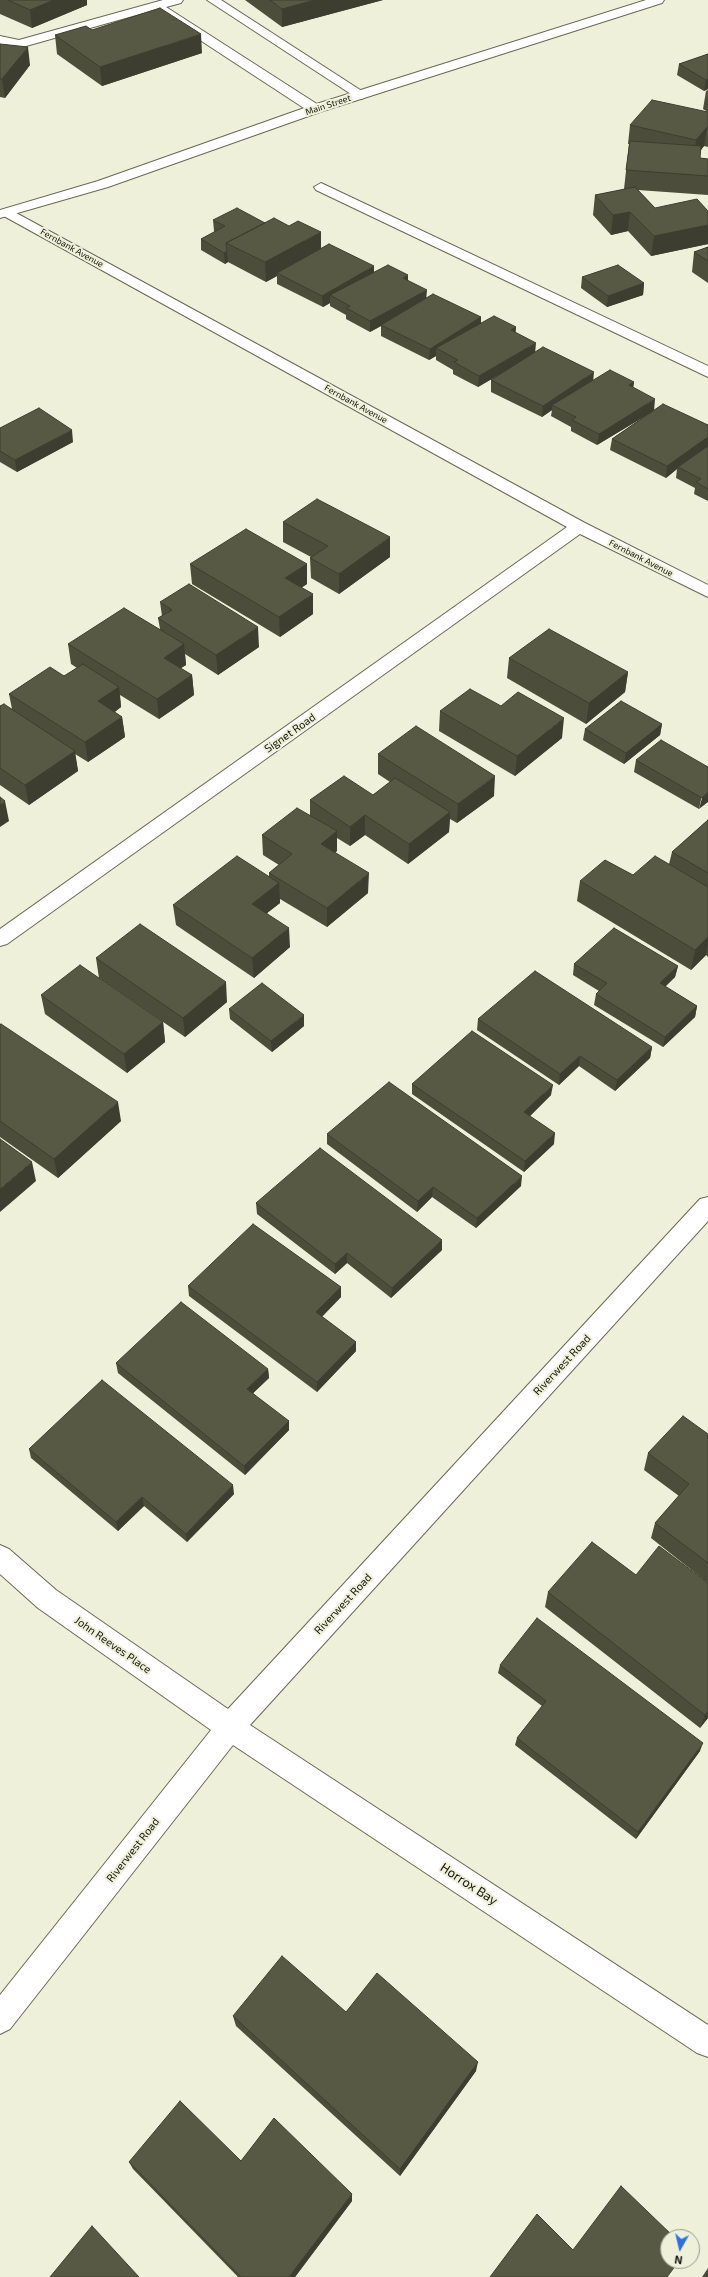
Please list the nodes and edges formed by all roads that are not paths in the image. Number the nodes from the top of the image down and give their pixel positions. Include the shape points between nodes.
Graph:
1 (177, 0) edge
2 (213, 0) edge
3 (658, 0) edge
4 (156, 6) junction
5 (0, 40) edge
6 (362, 95) junction
7 (315, 109) junction
8 (321, 187) dead end
9 (3, 213) edge
10 (708, 372) edge
11 (579, 527) junction
12 (708, 592) edge
13 (0, 939) edge
14 (708, 1206) edge
15 (0, 1557) edge
16 (230, 1727) junction
17 (0, 2019) edge
18 (708, 2042) edge

1 - 4 street
2 - 6 street
3 - 6 street, Main Street
4 - 5 street via 19,44
4 - 7 street
6 - 7 street, Main Street
7 - 9 street, Main Street via 103,184
8 - 10 street
9 - 11 street, Fernbank Avenue
11 - 12 street, Fernbank Avenue
11 - 13 street, Signet Road
14 - 16 street, Riverwest Road
15 - 16 street, John Reeves Place via 47,1599
16 - 17 street, Riverwest Road
16 - 18 street, Horrox Bay

